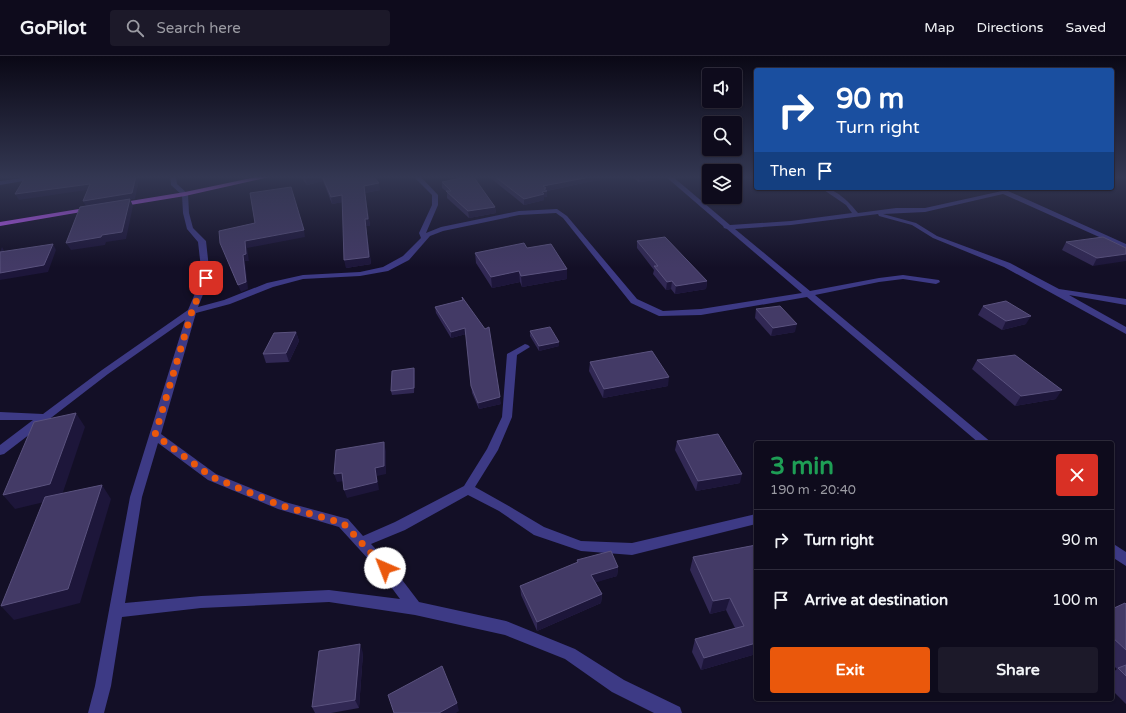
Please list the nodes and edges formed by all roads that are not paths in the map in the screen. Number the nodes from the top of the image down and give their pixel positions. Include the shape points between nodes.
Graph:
1 (186, 207) edge
2 (434, 207) edge
3 (704, 207) edge
4 (850, 207) edge
5 (938, 207) edge
6 (1041, 207) edge
7 (100, 208) edge
8 (875, 213) junction
9 (857, 216) junction
10 (0, 224) edge
11 (726, 226) junction
12 (425, 239) junction
13 (1126, 246) edge
14 (936, 282) dead end
15 (1055, 290) junction
16 (808, 294) junction
17 (1126, 302) edge
18 (192, 311) junction
19 (1126, 331) edge
20 (525, 347) dead end
21 (0, 416) edge
22 (42, 417) junction
23 (155, 435) junction
24 (984, 441) edge
25 (0, 451) edge
26 (468, 489) junction
27 (754, 519) edge
28 (361, 543) junction
29 (1114, 551) edge
30 (1126, 560) edge
31 (415, 608) junction
32 (116, 611) junction
33 (96, 713) edge
34 (674, 713) edge

1 - 18 street via 190,230 202,242 206,278
2 - 12 street via 422,233
3 - 11 street
4 - 9 street
5 - 8 street
6 - 13 street
7 - 10 main road
8 - 9 street
8 - 15 street via 914,224 935,237 1007,265
9 - 11 street
11 - 16 street
12 - 16 street via 441,229 520,213 557,211 565,217 634,301 662,314 701,312
12 - 18 street via 406,258 385,269 360,274 297,279 270,285 227,302
14 - 16 street via 903,277
15 - 17 street
15 - 19 street
16 - 24 street
18 - 22 street
18 - 23 street
20 - 26 street via 512,354 507,417 492,450
21 - 22 street
22 - 25 street
23 - 28 street via 212,477 282,506 343,523
23 - 32 street via 136,497
26 - 27 street via 539,531 581,546 632,549
26 - 28 street via 400,526
28 - 31 street via 385,568
29 - 30 street
31 - 32 street via 329,596 201,602
31 - 34 street via 506,628 549,645 570,654 618,686
32 - 33 street

